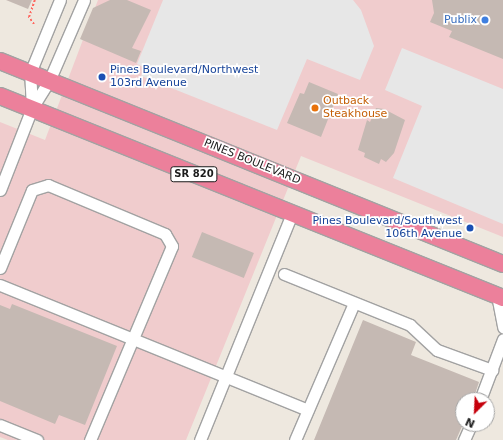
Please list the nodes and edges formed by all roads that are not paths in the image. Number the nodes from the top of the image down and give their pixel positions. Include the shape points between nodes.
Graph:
1 (60, 0) edge
2 (84, 0) edge
3 (0, 61) edge
4 (30, 73) junction
5 (49, 81) junction
6 (0, 96) edge
7 (32, 108) junction
8 (0, 190) edge
9 (292, 213) junction
10 (503, 264) edge
11 (0, 268) edge
12 (284, 274) dead end
13 (0, 284) edge
14 (500, 297) edge
15 (354, 303) junction
16 (503, 327) edge
17 (132, 338) junction
18 (503, 339) edge
19 (492, 370) junction
20 (226, 376) junction
21 (483, 392) edge
22 (308, 410) junction
23 (0, 425) edge
24 (37, 440) edge
25 (90, 440) edge
26 (200, 440) edge
27 (295, 440) edge

1 - 4 street
2 - 5 street
3 - 4 highway, PINES BOULEVARD / SR 820
4 - 5 highway, PINES BOULEVARD / SR 820
4 - 7 street
5 - 7 street
5 - 10 highway, PINES BOULEVARD / SR 820
6 - 7 highway, SR 820
7 - 8 street
7 - 9 highway, SR 820
9 - 14 highway, SR 820
9 - 20 street
11 - 17 street via 32,190 48,185 165,234 172,246
12 - 15 street
13 - 17 street
14 - 16 street
15 - 19 street via 410,325 437,350
15 - 22 street
17 - 20 street
17 - 25 street
18 - 19 street
19 - 21 street
20 - 22 street
20 - 26 street
22 - 27 street
23 - 24 street

